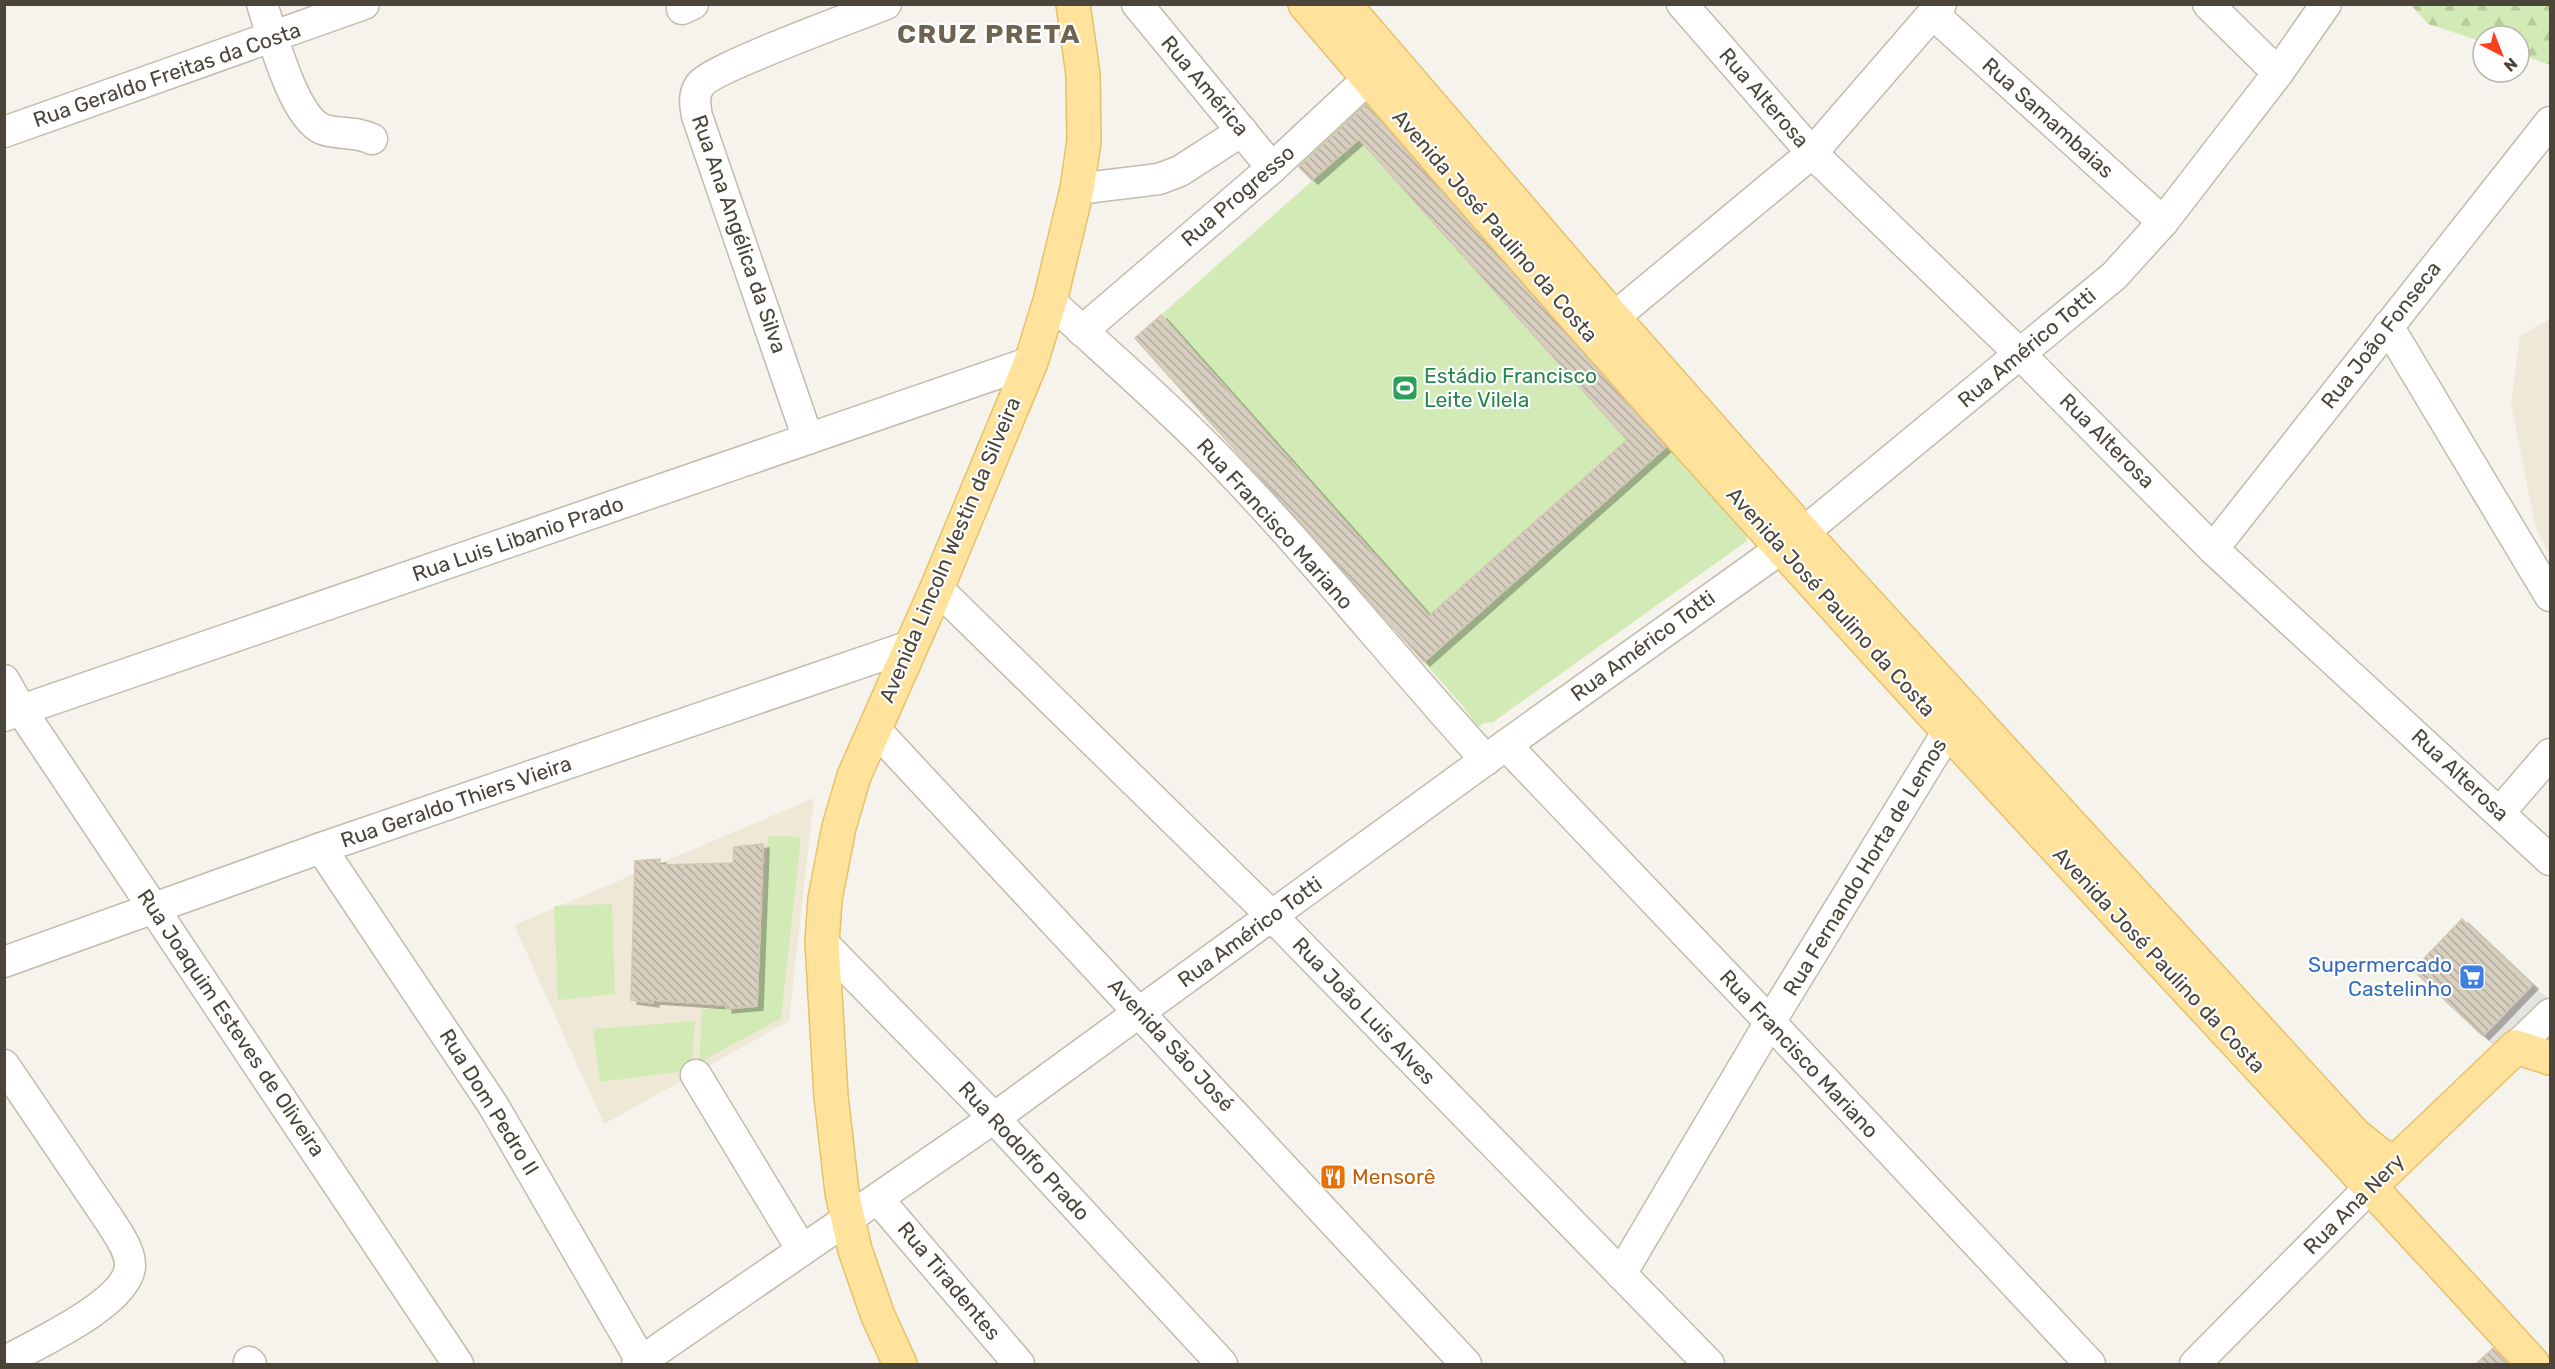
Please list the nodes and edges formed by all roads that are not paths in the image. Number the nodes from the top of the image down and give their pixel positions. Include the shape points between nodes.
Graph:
1 (262, 4) edge
2 (364, 4) edge
3 (886, 4) edge
4 (1073, 4) edge
5 (1137, 4) edge
6 (1305, 4) edge
7 (1344, 4) edge
8 (1682, 4) edge
9 (2208, 4) edge
10 (2326, 4) edge
11 (1937, 9) edge
12 (274, 38) junction
13 (1379, 69) junction
14 (2278, 73) junction
15 (2550, 124) edge
16 (1242, 131) junction
17 (4, 132) edge
18 (372, 139) dead end
19 (1812, 153) junction
20 (1272, 168) junction
21 (1077, 189) junction
22 (2163, 222) junction
23 (1050, 302) junction
24 (2388, 326) junction
25 (1602, 327) junction
26 (1083, 331) junction
27 (2020, 354) junction
28 (1030, 362) junction
29 (808, 439) junction
30 (1793, 540) junction
31 (2214, 549) junction
32 (937, 588) junction
33 (2550, 596) edge
34 (910, 646) junction
35 (4, 680) edge
36 (13, 713) edge
37 (1958, 721) junction
38 (874, 728) junction
39 (1496, 752) junction
40 (2550, 754) edge
41 (2500, 812) junction
42 (321, 848) junction
43 (2550, 860) edge
44 (153, 907) junction
45 (1271, 915) junction
46 (822, 942) junction
47 (4, 962) edge
48 (1140, 1012) junction
49 (2550, 1014) edge
50 (1770, 1022) junction
51 (2251, 1041) junction
52 (2516, 1047) junction
53 (2550, 1058) edge
54 (4, 1065) edge
55 (696, 1075) dead end
56 (994, 1118) junction
57 (2396, 1161) junction
58 (2371, 1186) junction
59 (878, 1199) junction
60 (847, 1222) junction
61 (802, 1250) junction
62 (1621, 1274) junction
63 (4, 1362) edge
64 (640, 1364) edge
65 (458, 1365) edge
66 (900, 1365) edge
67 (1018, 1365) edge
68 (1222, 1365) edge
69 (1466, 1365) edge
70 (1709, 1365) edge
71 (2090, 1365) edge
72 (2195, 1365) edge
73 (2533, 1365) edge

1 - 12 street
2 - 12 street, Rua Geraldo Freitas da Costa
3 - 29 street, Rua Ana Angélica da Silva via 726,69 701,83 696,93 697,116
4 - 21 main road, Avenida Lincoln Westin da Silveira via 1084,100 1084,141
5 - 16 street, Rua América
6 - 13 main road, Avenida José Paulino da Costa
7 - 13 main road, Avenida José Paulino da Costa
8 - 19 street, Rua Alterosa
9 - 14 street
10 - 14 street, Rua Américo Totti
11 - 19 street
11 - 22 street, Rua Samambaias
12 - 17 street, Rua Geraldo Freitas da Costa
12 - 18 street via 310,121 331,131
13 - 20 street, Rua Progresso
13 - 25 main road, Avenida José Paulino da Costa
14 - 22 street, Rua Américo Totti
15 - 24 street, Rua João Fonseca
16 - 20 street, Rua América
16 - 21 street via 1180,171 1159,179
19 - 25 street
19 - 27 street, Rua Alterosa
20 - 26 street, Rua Progresso
21 - 23 main road, Avenida Lincoln Westin da Silveira
22 - 27 street, Rua Américo Totti via 2114,276
23 - 26 street, Rua Francisco Mariano
23 - 28 main road, Avenida Lincoln Westin da Silveira
24 - 31 street, Rua João Fonseca
24 - 33 street
25 - 30 main road, Avenida José Paulino da Costa
26 - 39 street, Rua Francisco Mariano via 1132,374 1265,508 1410,677
27 - 30 street, Rua Américo Totti
27 - 31 street, Rua Alterosa
28 - 29 street, Rua Luis Libanio Prado
28 - 32 main road, Avenida Lincoln Westin da Silveira
29 - 36 street, Rua Luis Libanio Prado
30 - 37 main road, Avenida José Paulino da Costa
30 - 39 street, Rua Américo Totti
31 - 41 street, Rua Alterosa
32 - 34 main road, Avenida Lincoln Westin da Silveira
32 - 45 street, Rua João Luis Alves
34 - 38 main road, Avenida Lincoln Westin da Silveira
34 - 42 street, Rua Geraldo Thiers Vieira
35 - 36 street, Rua Joaquim Esteves de Oliveira
36 - 44 street, Rua Joaquim Esteves de Oliveira
37 - 50 street, Rua Fernando Horta de Lemos
37 - 51 main road, Avenida José Paulino da Costa
38 - 46 main road, Avenida Lincoln Westin da Silveira via 839,827 825,898
38 - 48 street, Avenida São José
39 - 45 street, Rua Américo Totti
39 - 50 street, Rua Francisco Mariano
40 - 41 street
41 - 43 street, Rua Alterosa
42 - 44 street, Rua Geraldo Thiers Vieira
42 - 64 street, Rua Dom Pedro II via 493,1105
44 - 47 street, Rua Geraldo Thiers Vieira
44 - 65 street, Rua Joaquim Esteves de Oliveira
45 - 48 street, Rua Américo Totti
45 - 62 street, Rua João Luis Alves
46 - 56 street, Rua Rodolfo Prado
46 - 60 main road, Avenida Lincoln Westin da Silveira via 831,1096
48 - 56 street, Rua Américo Totti
48 - 69 street, Avenida São José
49 - 52 street
50 - 62 street, Rua Fernando Horta de Lemos
50 - 71 street, Rua Francisco Mariano
51 - 57 main road, Avenida José Paulino da Costa via 2380,1155
51 - 58 main road, Avenida José Paulino da Costa
52 - 53 main road
52 - 57 main road, Rua Ana Nery
54 - 63 street via 110,1221 126,1248 130,1265 126,1282 113,1296
55 - 61 street
56 - 59 street, Rua Américo Totti
56 - 68 street, Rua Rodolfo Prado
57 - 58 main road, Rua Ana Nery
58 - 72 street, Rua Ana Nery
58 - 73 main road, Avenida José Paulino da Costa
59 - 60 street, Rua Américo Totti
59 - 67 street, Rua Tiradentes
60 - 61 street, Rua Américo Totti
60 - 66 main road, Avenida Lincoln Westin da Silveira via 878,1316
61 - 64 street
62 - 70 street, Rua João Luis Alves

